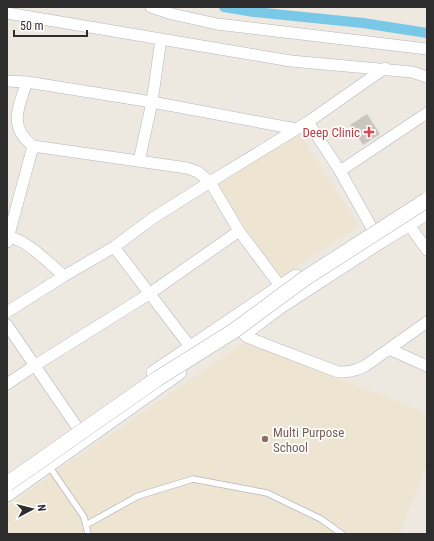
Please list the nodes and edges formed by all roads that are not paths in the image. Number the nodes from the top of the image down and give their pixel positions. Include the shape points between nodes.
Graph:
1 (151, 7) edge
2 (7, 13) edge
3 (161, 39) junction
4 (427, 49) edge
5 (385, 68) junction
6 (427, 77) edge
7 (7, 81) edge
8 (27, 82) junction
9 (152, 102) junction
10 (427, 113) edge
11 (308, 122) junction
12 (296, 129) junction
13 (33, 146) junction
14 (139, 161) junction
15 (340, 171) junction
16 (210, 182) junction
17 (427, 192) edge
18 (427, 200) edge
19 (400, 210) junction
20 (427, 212) edge
21 (408, 225) junction
22 (371, 228) junction
23 (239, 231) junction
24 (7, 238) edge
25 (380, 241) junction
26 (114, 247) junction
27 (427, 250) edge
28 (64, 276) junction
29 (281, 287) junction
30 (150, 294) junction
31 (7, 312) edge
32 (427, 322) edge
33 (7, 325) edge
34 (243, 333) junction
35 (389, 349) junction
36 (195, 353) junction
37 (34, 366) junction
38 (427, 366) edge
39 (7, 384) edge
40 (77, 427) junction
41 (48, 465) junction
42 (7, 476) edge
43 (7, 484) edge
44 (7, 494) edge
45 (86, 525) junction
46 (88, 534) edge
47 (342, 534) edge

1 - 4 street via 217,24
2 - 3 street
3 - 5 street via 291,61
3 - 9 street
5 - 6 street
5 - 11 street
7 - 8 street
8 - 9 street
8 - 13 street via 17,113 18,129 24,140
9 - 12 street
9 - 14 street
10 - 15 street
11 - 12 street
11 - 15 street
12 - 16 street
13 - 14 street
13 - 24 street
14 - 16 street via 187,168 198,172
15 - 22 street
16 - 23 street
16 - 26 street via 153,218
17 - 19 street
18 - 43 street, bridge via 304,279 236,330 157,379
19 - 21 street
19 - 22 street
20 - 21 street
21 - 25 street
21 - 27 street
22 - 25 street
22 - 29 street
23 - 29 street
23 - 30 street
24 - 28 street via 18,239 35,250
25 - 34 street
26 - 28 street
26 - 30 street
28 - 31 street
29 - 36 street
30 - 36 street
30 - 37 street
32 - 35 street
33 - 37 street
34 - 35 street via 247,337 338,372 355,372
34 - 36 street
35 - 38 street
36 - 40 street
36 - 41 street
37 - 39 street
37 - 40 street
40 - 42 street
41 - 44 street
41 - 45 lane via 84,517
45 - 46 lane
45 - 47 lane via 138,496 193,479 267,493 320,519

